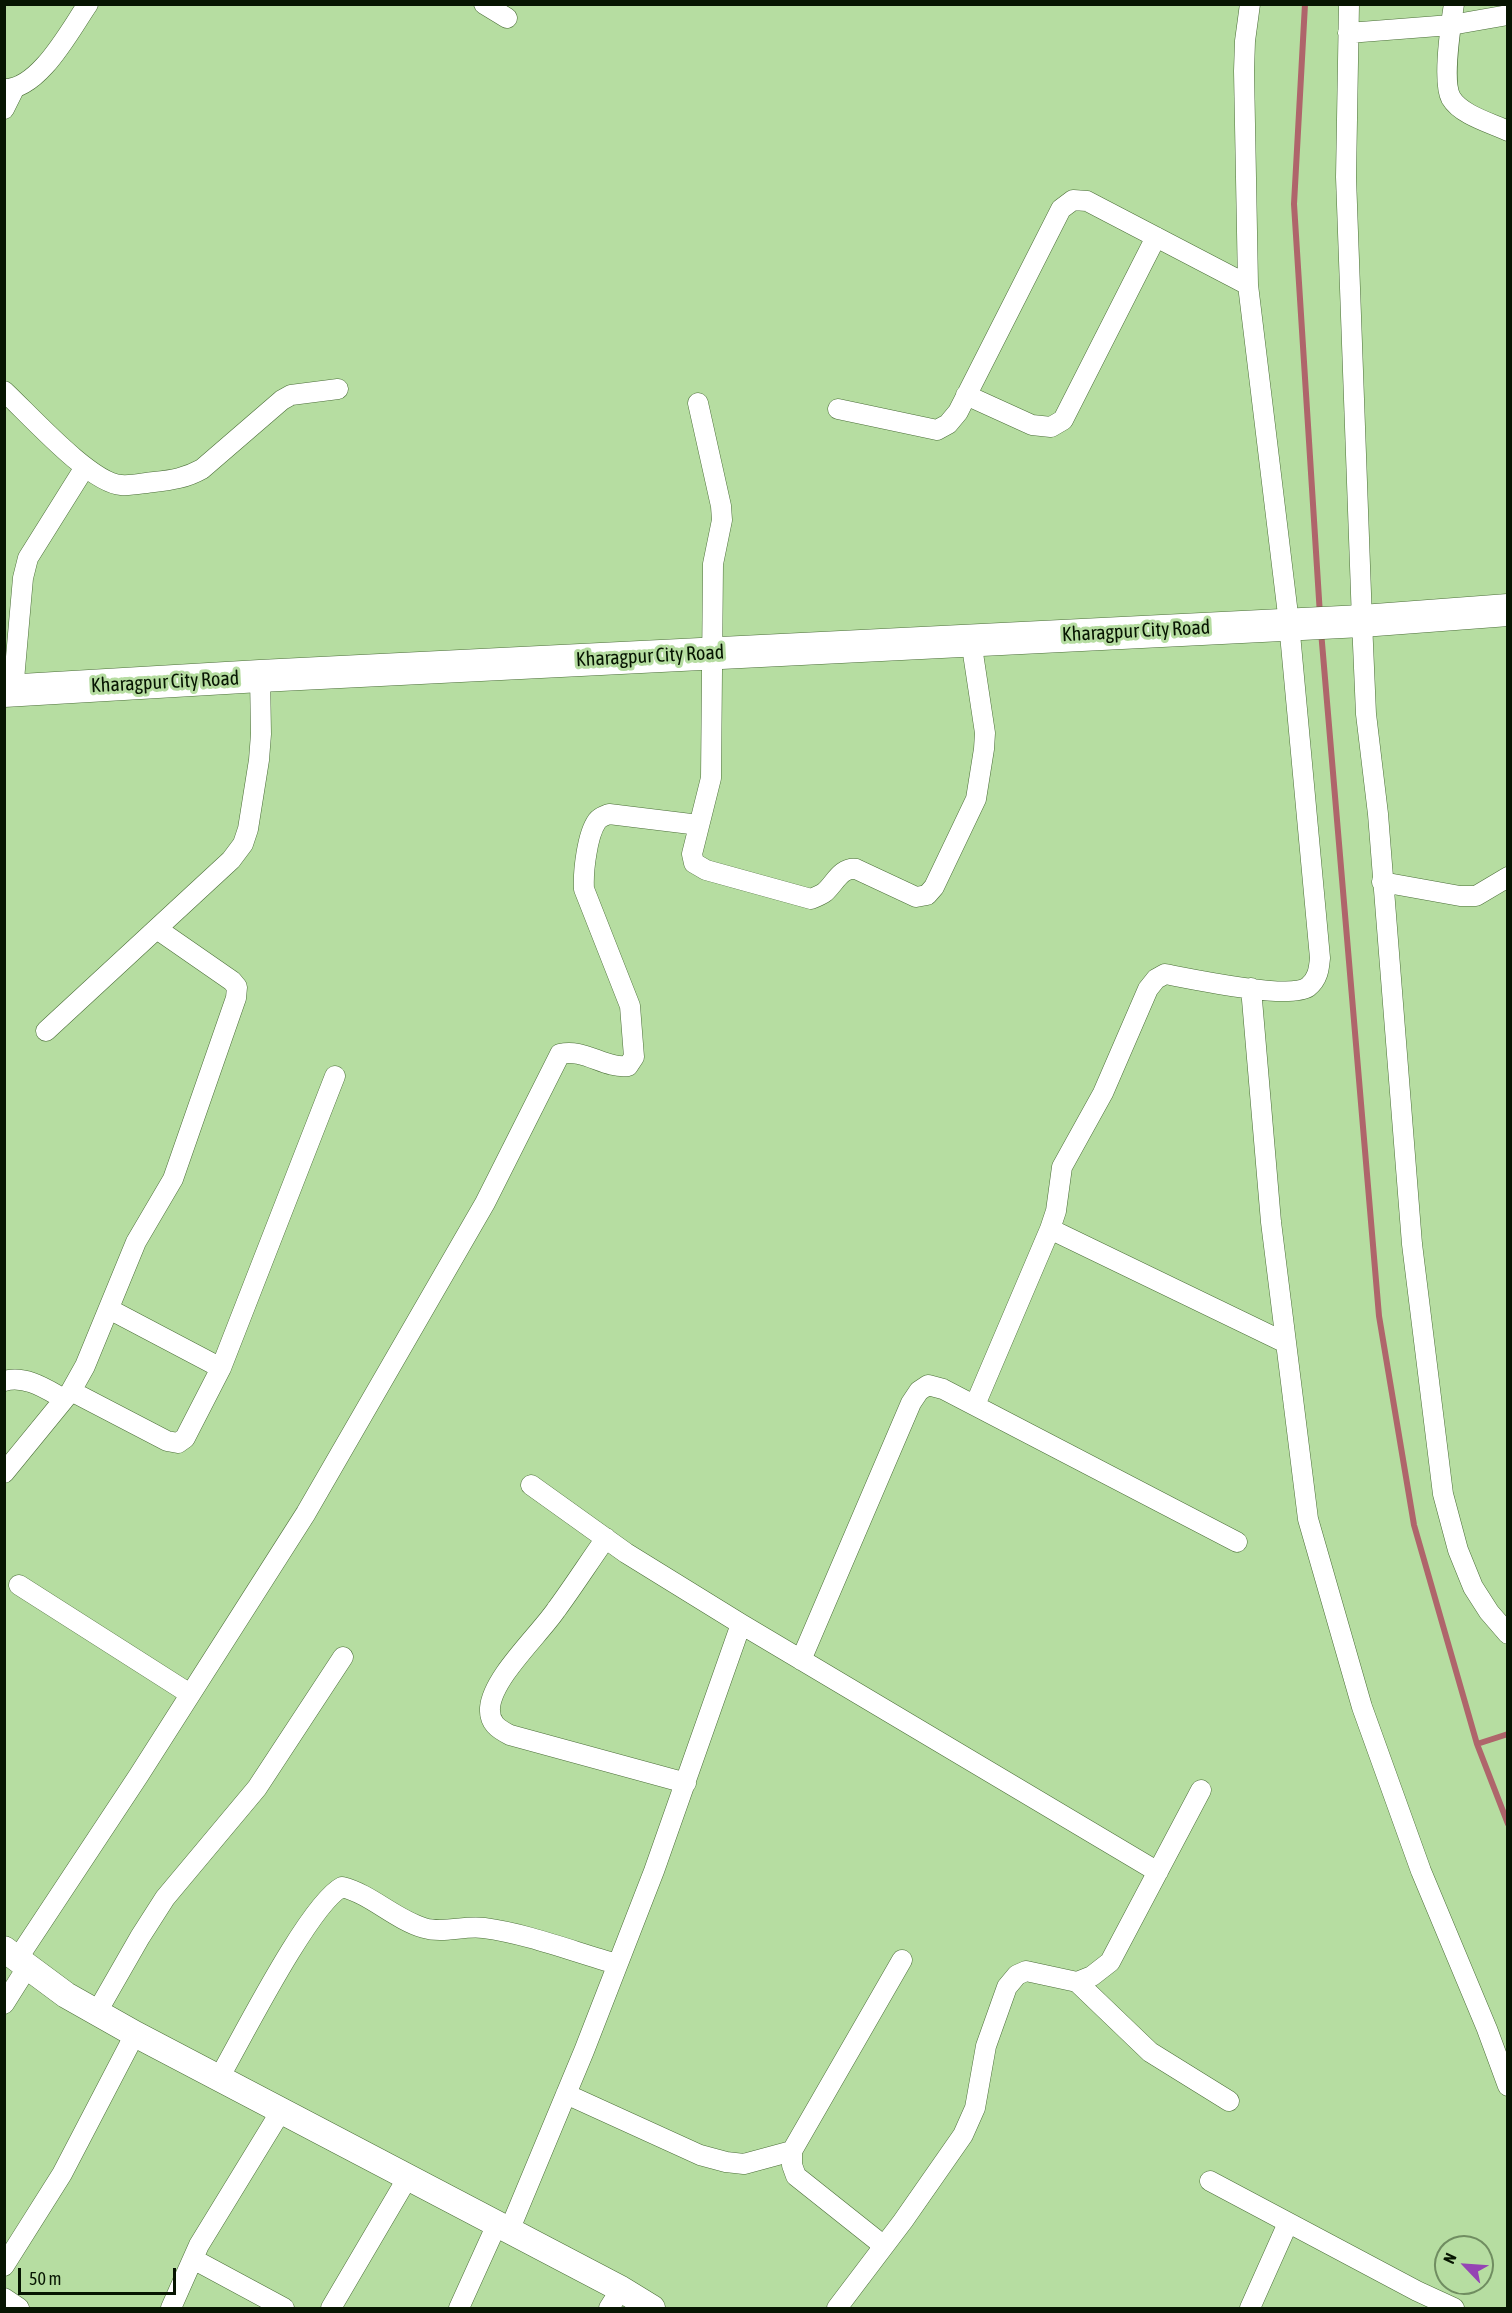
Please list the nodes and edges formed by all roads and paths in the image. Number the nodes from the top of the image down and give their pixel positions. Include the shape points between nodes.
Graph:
1 (88, 4) edge
2 (484, 4) edge
3 (1250, 4) edge
4 (1349, 4) edge
5 (1454, 4) edge
6 (1508, 15) edge
7 (507, 18) dead end
8 (1451, 25) junction
9 (1348, 33) junction
10 (9, 89) edge
11 (4, 109) edge
12 (1508, 131) edge
13 (1156, 237) junction
14 (1248, 285) junction
15 (338, 389) dead end
16 (4, 391) edge
17 (966, 395) junction
18 (698, 403) dead end
19 (838, 409) dead end
20 (85, 467) junction
21 (1508, 610) edge
22 (1349, 621) junction
23 (1293, 623) junction
24 (971, 640) junction
25 (711, 653) junction
26 (260, 676) junction
27 (9, 691) edge
28 (699, 825) junction
29 (1508, 877) edge
30 (1382, 882) junction
31 (157, 929) junction
32 (1251, 988) junction
33 (46, 1031) dead end
34 (335, 1076) dead end
35 (1050, 1229) junction
36 (109, 1309) junction
37 (1286, 1343) junction
38 (221, 1368) junction
39 (4, 1381) edge
40 (68, 1395) junction
41 (975, 1405) junction
42 (4, 1473) edge
43 (531, 1485) dead end
44 (606, 1538) junction
45 (1237, 1542) dead end
46 (19, 1585) dead end
47 (741, 1624) junction
48 (1508, 1634) edge
49 (343, 1657) dead end
50 (801, 1660) junction
51 (190, 1694) junction
52 (686, 1783) junction
53 (1200, 1790) dead end
54 (1158, 1872) junction
55 (17, 1958) edge
56 (902, 1960) dead end
57 (617, 1965) junction
58 (1077, 1982) junction
59 (4, 2004) edge
60 (97, 2012) junction
61 (135, 2034) junction
62 (219, 2079) junction
63 (1508, 2085) edge
64 (566, 2094) junction
65 (1229, 2101) dead end
66 (281, 2111) junction
67 (792, 2151) junction
68 (408, 2177) junction
69 (1210, 2181) dead end
70 (1288, 2223) junction
71 (503, 2227) junction
72 (884, 2246) junction
73 (193, 2259) junction
74 (4, 2266) edge
75 (4, 2298) edge
76 (615, 2299) edge
77 (19, 2308) edge
78 (171, 2308) edge
79 (284, 2308) edge
80 (331, 2308) edge
81 (459, 2308) edge
82 (652, 2308) edge
83 (837, 2308) edge
84 (1250, 2308) edge
85 (1454, 2308) edge

1 - 10 street via 40,72 25,85
2 - 7 street
3 - 14 street via 1244,71
4 - 9 street
5 - 8 street
6 - 8 street
8 - 9 street
8 - 12 street via 1447,79 1451,98 1466,111
9 - 22 street
10 - 11 street
13 - 14 street
13 - 17 street via 1063,420 1051,427 1032,425
13 - 17 street via 1087,201 1073,200 1061,209
14 - 23 street
15 - 20 street via 291,395 282,400 202,469 188,476 122,485 108,482
16 - 20 street
17 - 19 street via 958,412 937,430
18 - 25 street via 722,520 713,564
20 - 27 street via 28,558
21 - 22 main road, Kharagpur City Road
22 - 23 main road, Kharagpur City Road
22 - 30 street via 1366,714
23 - 24 main road, Kharagpur City Road
23 - 32 street via 1319,972 1306,988 1294,992
24 - 25 main road, Kharagpur City Road
24 - 28 street via 985,733 976,799 927,895 916,897 849,868 824,893 811,899 706,870 694,863 692,854
25 - 26 main road, Kharagpur City Road
25 - 28 street via 711,778
26 - 27 main road, Kharagpur City Road
26 - 31 street via 259,760 243,844
28 - 51 street via 609,814 598,819 592,829 584,889 630,1006 634,1057 628,1066 620,1067 570,1051 560,1054 473,1224 306,1513
29 - 30 street via 1476,896
30 - 48 street via 1412,1244 1443,1494 1473,1587
31 - 33 street
31 - 36 street via 232,981 237,987 236,998 173,1179 145,1225
32 - 35 street via 1165,974 1156,979 1148,989 1103,1093 1062,1167
32 - 37 street via 1271,1222
34 - 38 street
35 - 37 street
35 - 41 street
36 - 38 street
36 - 40 street
37 - 63 street via 1308,1519 1362,1707 1421,1871
38 - 40 street via 192,1429 178,1443
39 - 40 street via 16,1378
40 - 42 street
41 - 45 street
41 - 50 street via 936,1387 928,1385 919,1390
43 - 44 street
44 - 47 street
44 - 52 street via 504,1676 490,1706 491,1719 497,1729 510,1735
46 - 51 street
47 - 50 street
47 - 52 street
49 - 60 street via 257,1788 165,1898
50 - 54 street
51 - 55 street
52 - 57 street
53 - 54 street
54 - 58 street via 1110,1962
55 - 59 street
55 - 60 street via 66,1995
56 - 67 street
57 - 62 street via 481,1927 445,1931 426,1928 342,1887 332,1892 296,1943
57 - 64 street
58 - 65 street via 1150,2052
58 - 72 street via 1026,1971 1007,1987 986,2046 975,2108 963,2135
60 - 61 street
61 - 62 street
61 - 74 street via 62,2174
62 - 66 street
64 - 67 street via 700,2155 726,2162 744,2164
64 - 71 street
66 - 68 street
66 - 73 street
67 - 72 street via 796,2176
68 - 71 street
68 - 80 street
69 - 70 street
70 - 84 street
70 - 85 street
71 - 76 street
71 - 81 street
72 - 83 street
73 - 78 street
73 - 79 street
75 - 77 street
76 - 82 street

